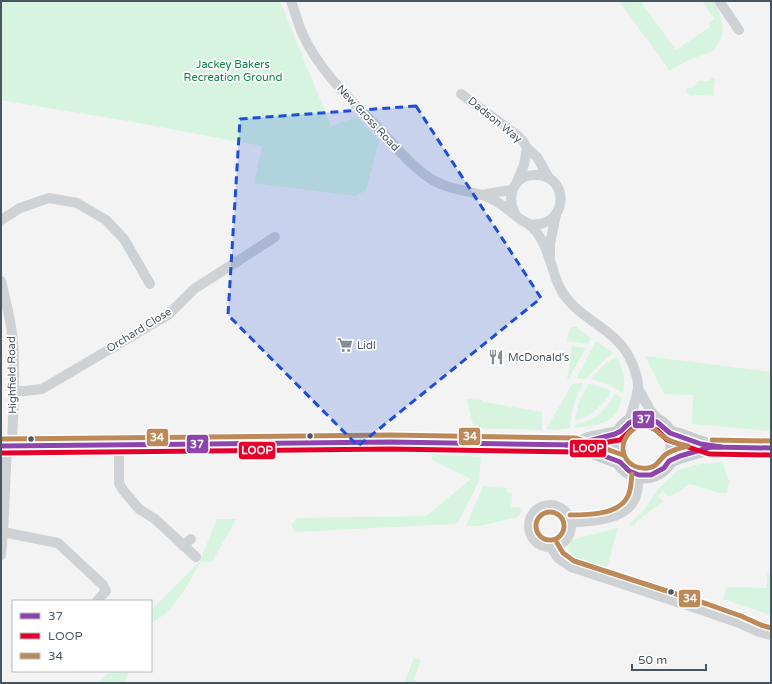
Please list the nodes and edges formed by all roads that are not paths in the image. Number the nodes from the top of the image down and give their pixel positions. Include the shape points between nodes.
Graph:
1 (291, 1) edge
2 (719, 1) edge
3 (739, 30) dead end
4 (461, 94) dead end
5 (527, 148) junction
6 (549, 178) junction
7 (514, 187) junction
8 (482, 196) junction
9 (556, 214) junction
10 (515, 215) junction
11 (1, 220) edge
12 (528, 224) junction
13 (275, 237) dead end
14 (550, 257) junction
15 (1, 281) edge
16 (150, 284) dead end
17 (5, 312) edge
18 (638, 388) junction
19 (14, 391) junction
20 (624, 428) junction
21 (665, 428) junction
22 (119, 445) junction
23 (576, 445) junction
24 (7, 446) edge
25 (712, 447) junction
26 (771, 448) edge
27 (669, 461) junction
28 (620, 462) junction
29 (639, 476) junction
30 (570, 522) junction
31 (3, 532) junction
32 (551, 547) junction
33 (1, 555) edge
34 (196, 557) dead end
35 (98, 600) edge
36 (771, 635) edge

1 - 8 street, New Cross Road via 304,36 321,64 415,168 442,184
2 - 3 street
4 - 5 street, Dadson Way via 517,135
5 - 6 street, Dadson Way via 537,157
5 - 7 street, Dadson Way via 524,165
6 - 7 street, New Cross Road via 532,174 524,177
6 - 9 street, New Cross Road via 555,183 561,197 561,205
7 - 8 street, New Cross Road
7 - 10 street via 510,199
8 - 10 street, New Cross Road via 500,203
9 - 12 street via 544,224
9 - 14 street, New Cross Road
10 - 12 street, New Cross Road
11 - 16 street via 20,208 49,198 78,203 106,220 124,239
12 - 14 street, New Cross Road via 537,232
13 - 19 street, Orchard Close via 194,289 168,315 42,389
14 - 18 street, New Cross Road via 560,287 575,308 608,332 627,351 637,374
15 - 17 street, Highfield Road
17 - 19 street, Highfield Road via 13,342
18 - 20 street, New Cross Road
18 - 21 street, New Cross Road via 650,410
19 - 24 street, Highfield Road
20 - 21 main road via 634,420 642,418 651,419
20 - 23 main road
20 - 28 main road via 616,443
21 - 25 main road
21 - 27 main road via 673,442 673,452
22 - 23 main road via 390,442
22 - 24 main road
22 - 34 street via 119,483 123,490 139,509 187,543
23 - 28 main road
24 - 31 street, Highfield Road
25 - 26 main road
25 - 27 main road
27 - 29 main road via 657,472
28 - 29 main road
29 - 30 street via 632,504 619,515
30 - 32 street via 571,528 566,539
30 - 32 street via 564,511 558,507 544,506 533,514 529,528 533,538 541,545
31 - 33 street, Highfield Road
31 - 35 street via 58,543 103,584 106,591
32 - 36 street via 558,558 571,567

